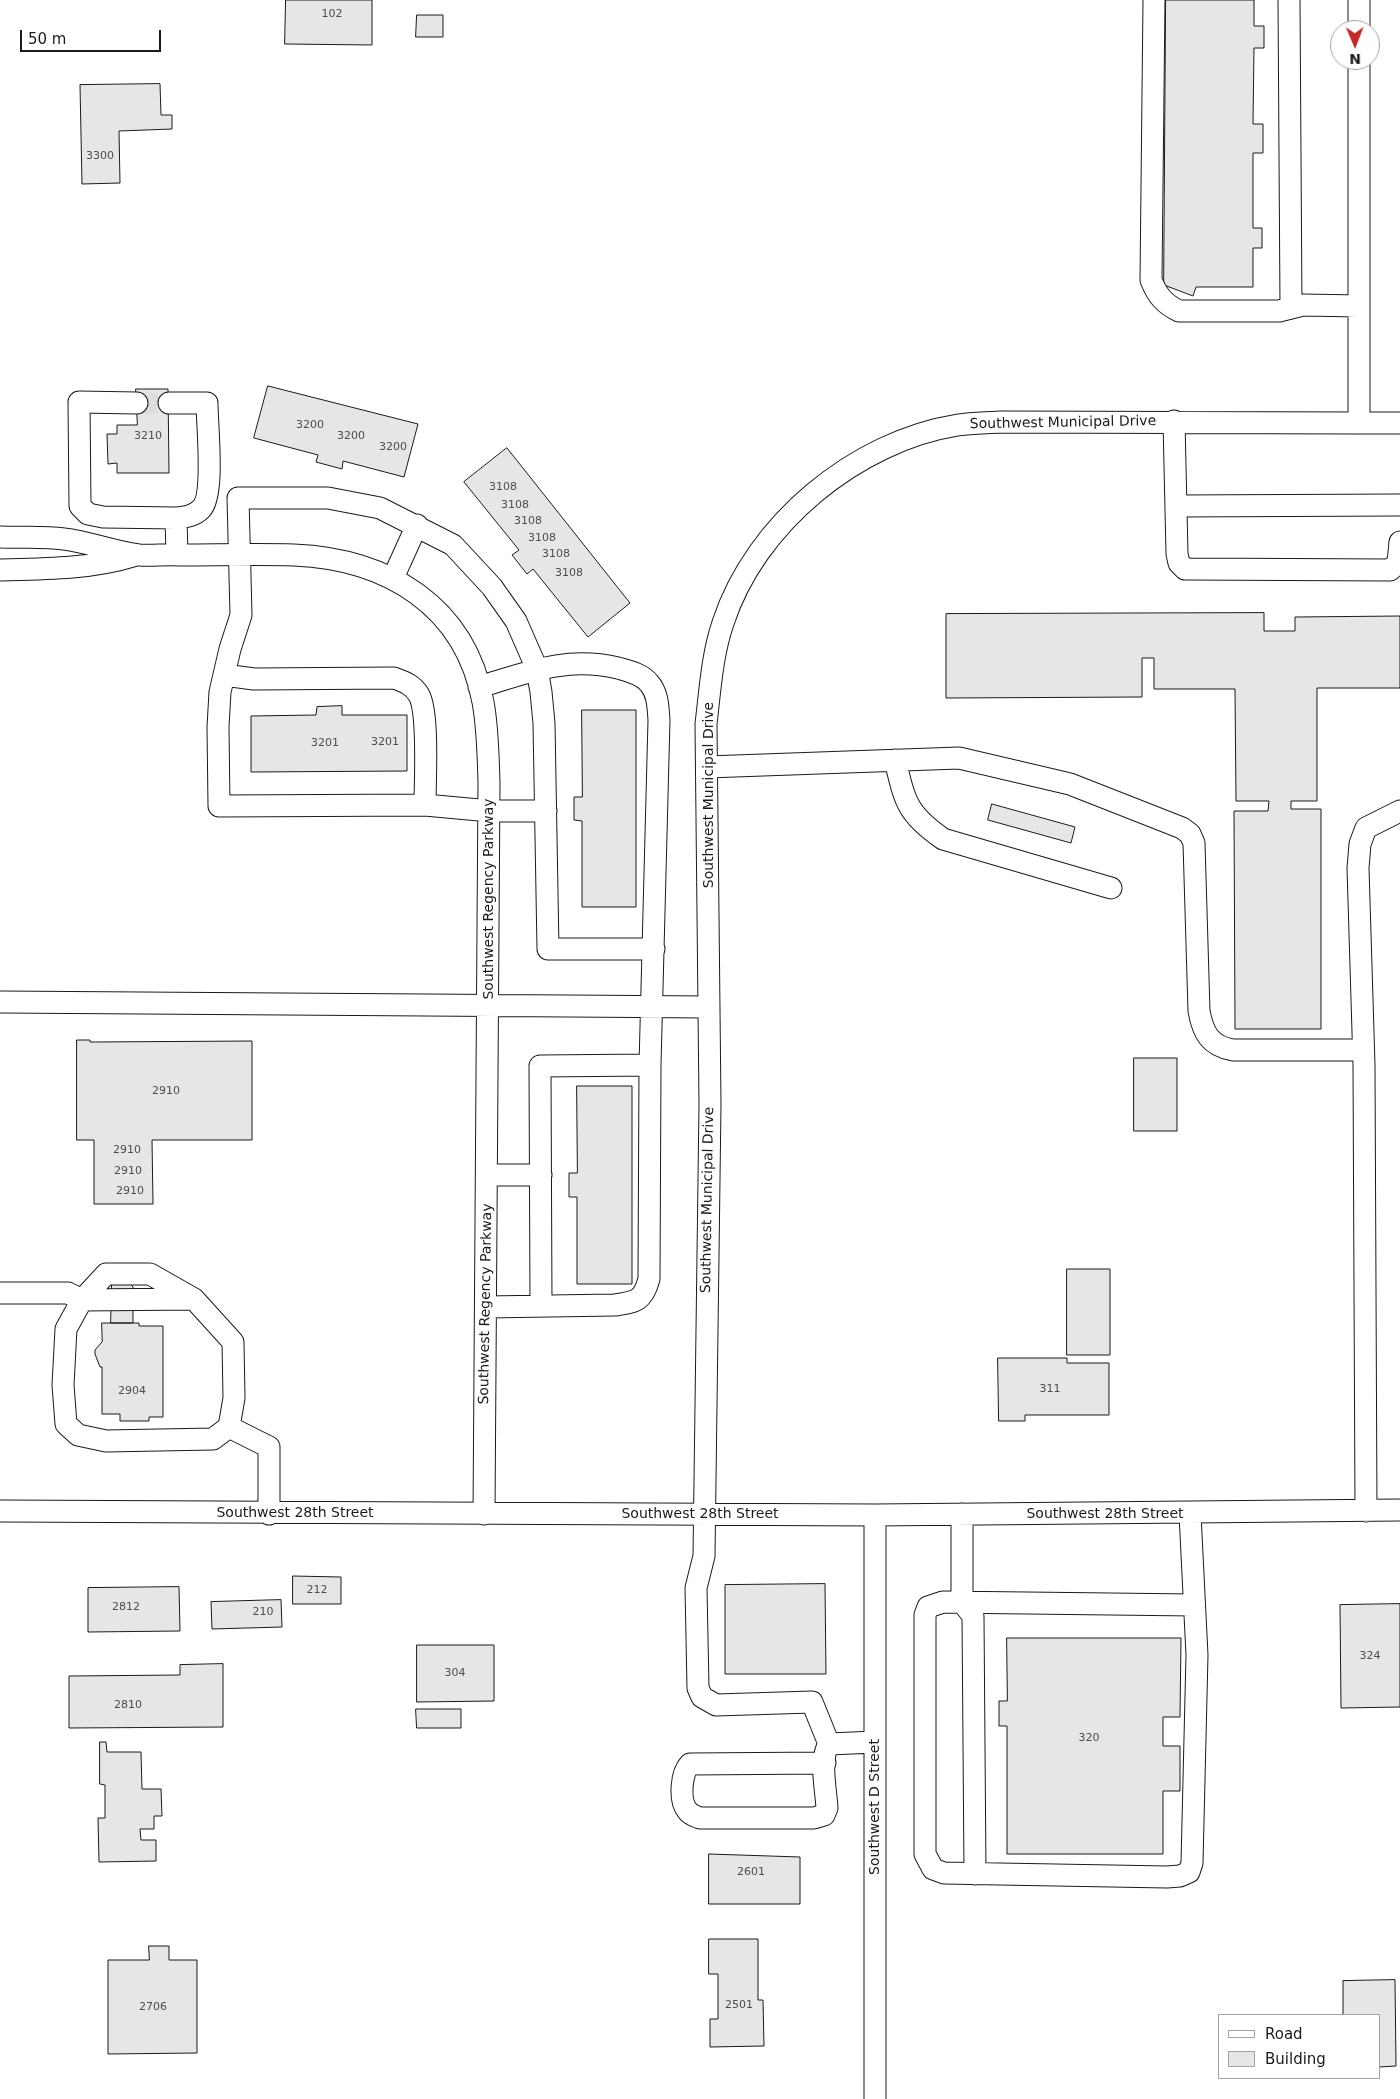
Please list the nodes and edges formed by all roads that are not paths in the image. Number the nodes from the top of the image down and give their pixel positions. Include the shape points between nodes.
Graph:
1 (1154, 0) edge
2 (1289, 0) edge
3 (1359, 0) edge
4 (1359, 20) edge
5 (1359, 70) edge
6 (1359, 306) junction
7 (1291, 308) junction
8 (137, 403) tunnel mouth
9 (169, 403) tunnel mouth
10 (1174, 422) junction
11 (1359, 423) junction
12 (1400, 423) edge
13 (1400, 505) edge
14 (1176, 506) junction
15 (176, 518) junction
16 (417, 525) junction
17 (0, 536) edge
18 (1400, 542) edge
19 (177, 554) junction
20 (138, 555) junction
21 (240, 555) junction
22 (0, 570) edge
23 (393, 578) junction
24 (537, 669) junction
25 (224, 675) junction
26 (479, 687) junction
27 (895, 760) junction
28 (707, 767) junction
29 (425, 805) junction
30 (490, 811) junction
31 (546, 811) junction
32 (1400, 811) edge
33 (1111, 888) dead end
34 (654, 949) junction
35 (0, 1002) edge
36 (488, 1007) junction
37 (651, 1007) junction
38 (709, 1007) junction
39 (1363, 1050) junction
40 (650, 1066) junction
41 (487, 1175) junction
42 (541, 1175) junction
43 (0, 1293) edge
44 (82, 1300) junction
45 (541, 1306) junction
46 (486, 1307) junction
47 (229, 1427) junction
48 (1400, 1510) edge
49 (0, 1511) edge
50 (1366, 1511) junction
51 (269, 1514) junction
52 (484, 1514) junction
53 (705, 1514) junction
54 (962, 1514) junction
55 (1190, 1514) junction
56 (875, 1515) junction
57 (962, 1602) junction
58 (1194, 1605) junction
59 (875, 1742) junction
60 (827, 1753) junction
61 (975, 1874) junction
62 (875, 2099) edge

1 - 7 street via 1151,280 1155,290 1167,305 1179,311 1278,311
2 - 7 street
3 - 4 street
5 - 6 street
6 - 7 street via 1303,304
6 - 11 street
8 - 15 street via 79,402 80,506 88,514 103,517
9 - 15 street via 207,403 209,495 202,509 189,517
10 - 11 street, Southwest Municipal Drive
10 - 14 street
10 - 28 street, Southwest Municipal Drive via 958,425 882,449 848,468 810,496 776,528 746,573 723,623 706,724
11 - 12 street, Southwest Municipal Drive
13 - 14 street
14 - 18 street via 1179,563 1192,571 1390,570 1398,563
15 - 19 street
16 - 21 street via 380,508 328,498 238,498
16 - 23 street
16 - 24 street via 453,545 492,587 516,621
17 - 20 street, Southwest Regency Parkway via 66,539
19 - 20 street, Southwest Regency Parkway
19 - 21 street, Southwest Regency Parkway
20 - 22 street, Southwest Regency Parkway via 80,566
21 - 23 street, Southwest Regency Parkway via 328,558
21 - 25 street via 242,615
23 - 26 street, Southwest Regency Parkway via 403,582 439,612 463,647
24 - 26 street
24 - 31 street via 544,723
24 - 34 street via 574,662 634,672 650,683 657,699
25 - 29 street via 254,679 394,678 410,684 420,696 424,716
25 - 29 street via 218,727 219,806
26 - 30 street, Southwest Regency Parkway via 488,733
27 - 28 street
27 - 33 street via 904,799 914,816 944,839
27 - 39 street via 959,758 1010,769 1070,784 1182,828 1194,843 1200,1011 1202,1027 1209,1039 1220,1048 1233,1050
28 - 38 street, Southwest Municipal Drive
29 - 30 street
30 - 31 street
30 - 36 street, Southwest Regency Parkway
31 - 34 street via 548,949
32 - 39 street via 1366,828 1360,844
34 - 37 street
35 - 36 street
36 - 37 street
36 - 41 street, Southwest Regency Parkway
37 - 38 street
37 - 40 street
38 - 53 street, Southwest Municipal Drive
39 - 50 street
40 - 42 street via 540,1066
40 - 45 street via 649,1279 645,1293 634,1303
41 - 42 street
41 - 46 street, Southwest Regency Parkway
42 - 45 street
43 - 44 street via 68,1293
44 - 47 street via 194,1299 233,1342 234,1398
44 - 47 street via 66,1330 63,1385 66,1424 78,1436 106,1441 213,1439
45 - 46 street
46 - 52 street, Southwest Regency Parkway
47 - 51 street via 269,1448
48 - 50 street, Southwest 28th Street
49 - 51 street, Southwest 28th Street
50 - 55 street, Southwest 28th Street
51 - 52 street, Southwest 28th Street
52 - 53 street, Southwest 28th Street
53 - 56 street, Southwest 28th Street
53 - 60 street, Southwest Municipal Drive via 704,1556 696,1588 698,1688 702,1697 716,1705 812,1702
54 - 55 street, Southwest 28th Street
54 - 56 street, Southwest 28th Street
54 - 57 street
55 - 58 street
56 - 59 street, Southwest D Street
57 - 58 street
57 - 61 street via 973,1616
57 - 61 street via 943,1602 928,1607 925,1615 925,1854 933,1869 944,1873
58 - 61 street via 1197,1665 1192,1863 1189,1872 1167,1877
59 - 60 street
59 - 62 street, Southwest D Street
60 - 60 street via 827,1808 824,1815 814,1818 700,1818 686,1810 684,1776 690,1764

